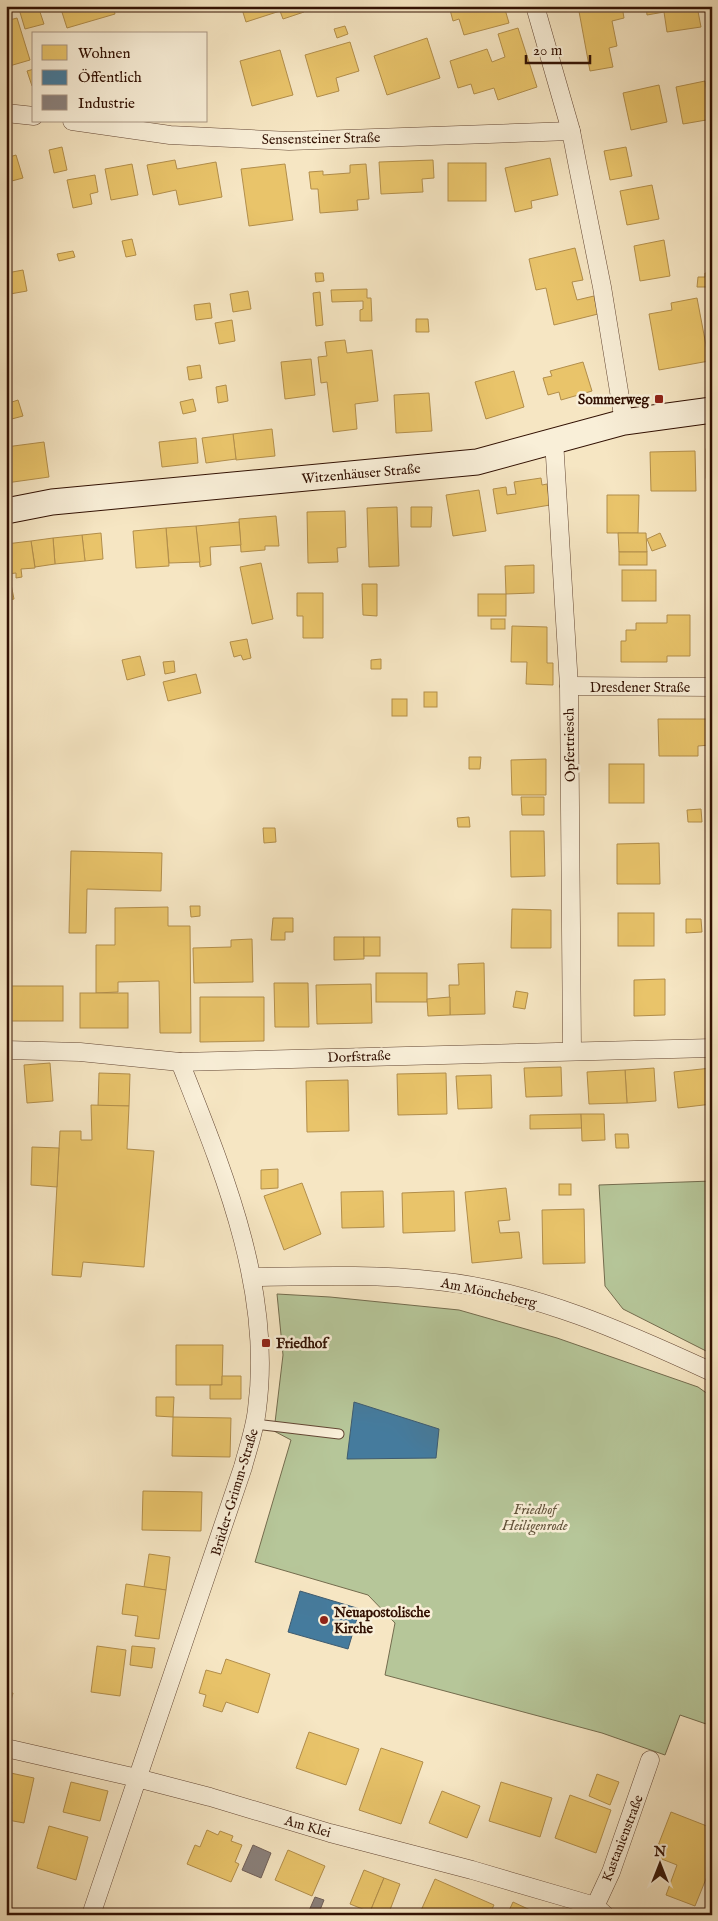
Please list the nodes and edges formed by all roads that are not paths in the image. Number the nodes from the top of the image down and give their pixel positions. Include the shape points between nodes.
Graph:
1 (535, 6) edge
2 (6, 113) edge
3 (32, 116) edge
4 (79, 122) edge
5 (571, 131) junction
6 (712, 410) edge
7 (624, 422) junction
8 (554, 440) junction
9 (6, 511) edge
10 (569, 686) junction
11 (712, 688) edge
12 (712, 1048) edge
13 (6, 1050) edge
14 (572, 1050) junction
15 (180, 1062) junction
16 (252, 1277) junction
17 (712, 1372) edge
18 (255, 1424) junction
19 (339, 1434) dead end
20 (6, 1748) edge
21 (650, 1760) dead end
22 (137, 1778) junction
23 (597, 1912) edge
24 (91, 1915) edge

1 - 5 street
2 - 3 street
4 - 5 street, Sensensteiner Straße via 170,135 289,141
5 - 7 street via 602,287
6 - 7 main road, Witzenhäuser Straße
7 - 8 main road, Witzenhäuser Straße
8 - 9 main road, Witzenhäuser Straße via 477,462 52,502
8 - 10 street, Opfertriesch
10 - 11 street, Dresdener Straße
10 - 14 street, Opfertriesch
12 - 14 street, Dorfstraße
13 - 15 street, Dorfstraße via 80,1052
14 - 15 street, Dorfstraße
15 - 16 street, Brüder-Grimm-Straße via 224,1172
16 - 17 street, Am Möncheberg via 402,1279 493,1290 616,1330
16 - 18 street, Brüder-Grimm-Straße via 261,1352
18 - 19 lane
18 - 22 street, Brüder-Grimm-Straße via 216,1549
20 - 22 street, Am Klei
21 - 23 street, Kastanienstraße
22 - 23 street, Am Klei via 472,1870
22 - 24 street, Brüder-Grimm-Straße

